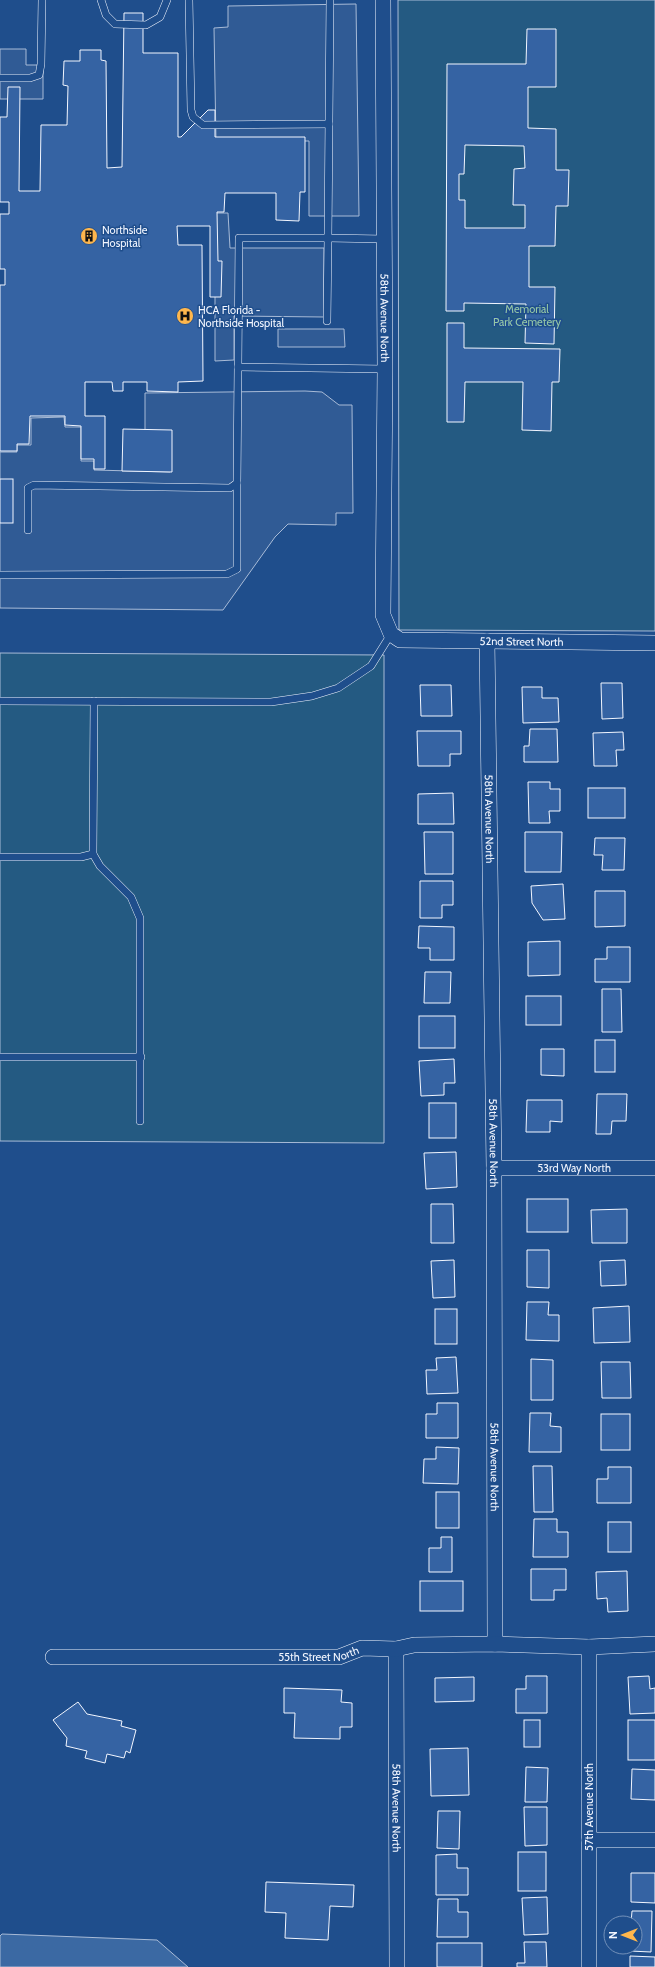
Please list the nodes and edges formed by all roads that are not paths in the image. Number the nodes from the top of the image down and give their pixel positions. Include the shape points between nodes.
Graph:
1 (42, 0) edge
2 (101, 0) edge
3 (167, 0) edge
4 (189, 0) edge
5 (330, 0) edge
6 (383, 0) edge
7 (0, 78) edge
8 (329, 124) junction
9 (328, 238) junction
10 (384, 239) junction
11 (327, 321) dead end
12 (238, 367) junction
13 (385, 369) junction
14 (237, 483) junction
15 (28, 530) dead end
16 (0, 575) edge
17 (391, 634) junction
18 (487, 641) junction
19 (655, 643) edge
20 (0, 701) edge
21 (94, 701) junction
22 (93, 854) junction
23 (0, 857) edge
24 (0, 1057) edge
25 (141, 1057) junction
26 (140, 1122) dead end
27 (494, 1168) junction
28 (655, 1168) edge
29 (495, 1644) junction
30 (655, 1644) edge
31 (589, 1647) junction
32 (396, 1649) junction
33 (53, 1657) dead end
34 (589, 1840) junction
35 (655, 1840) edge
36 (396, 1967) edge
37 (589, 1967) edge

1 - 7 lane via 39,75 30,78
2 - 3 lane via 106,15 115,24 146,25 160,17
4 - 8 lane via 191,110 194,118 203,125
5 - 8 lane
6 - 10 street, 58th Avenue North
8 - 9 lane
9 - 10 lane
9 - 11 lane
9 - 12 lane via 239,238
10 - 13 street, 58th Avenue North
12 - 13 lane
12 - 14 lane
13 - 17 street, 58th Avenue North via 383,615
14 - 15 lane via 230,488 34,485 28,488
14 - 16 lane via 237,569 228,574
17 - 18 street, 52nd Street North via 400,640
17 - 21 lane via 371,666 338,688 312,696 271,702
18 - 19 street, 52nd Street North
18 - 27 street, 58th Avenue North
20 - 21 lane
21 - 22 lane
22 - 23 lane via 81,857
22 - 25 lane via 100,866 131,897 140,918
24 - 25 lane
25 - 26 lane
27 - 28 street, 53rd Way North
27 - 29 street, 58th Avenue North
29 - 31 street, 55th Street North
29 - 32 street, 55th Street North via 414,1645
30 - 31 street, 55th Street North
31 - 34 street, 57th Avenue North
32 - 33 street, 55th Street North via 362,1648 339,1657
32 - 36 street, 58th Avenue North
34 - 35 street
34 - 37 street, 57th Avenue North

